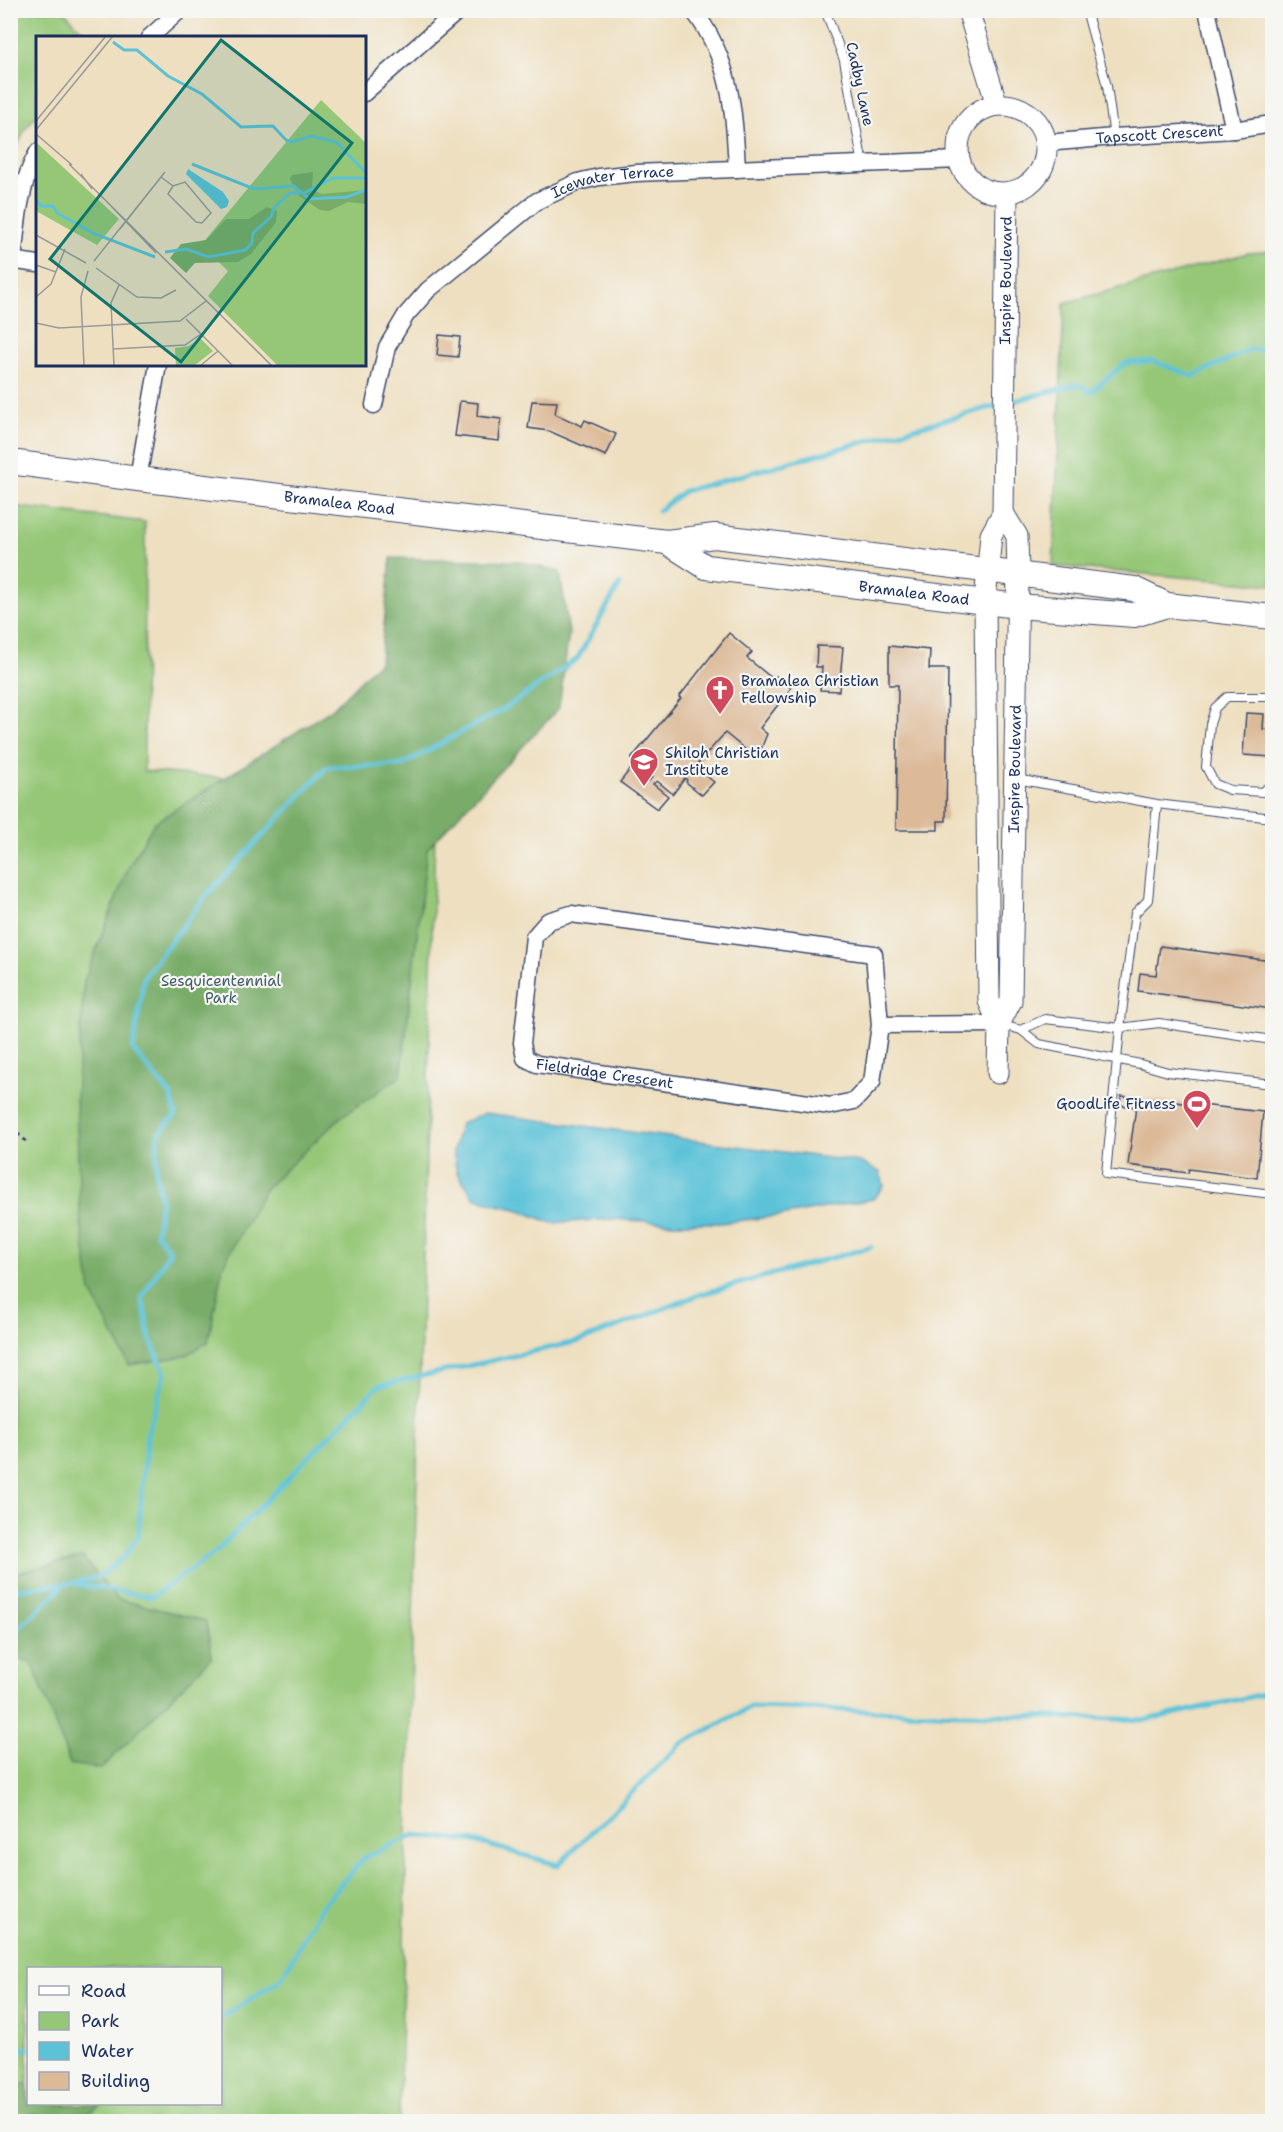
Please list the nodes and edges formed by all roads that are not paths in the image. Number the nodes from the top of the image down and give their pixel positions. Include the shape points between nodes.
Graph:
1 (180, 10) edge
2 (459, 10) edge
3 (693, 10) edge
4 (825, 10) edge
5 (968, 10) edge
6 (1086, 10) edge
7 (1207, 10) edge
8 (151, 36) edge
9 (366, 91) edge
10 (997, 105) junction
11 (1272, 124) edge
12 (1234, 130) junction
13 (1114, 137) junction
14 (1046, 143) junction
15 (36, 156) edge
16 (960, 160) junction
17 (863, 165) junction
18 (737, 169) junction
19 (1007, 193) junction
20 (12, 260) edge
21 (36, 264) edge
22 (158, 366) edge
23 (374, 405) dead end
24 (10, 462) edge
25 (138, 479) junction
26 (1003, 513) junction
27 (667, 542) junction
28 (987, 570) junction
29 (1018, 573) junction
30 (985, 602) junction
31 (1167, 605) junction
32 (1017, 606) junction
33 (1272, 617) edge
34 (1272, 697) edge
35 (1015, 779) junction
36 (1272, 783) edge
37 (1157, 804) junction
38 (1272, 818) edge
39 (999, 1024) junction
40 (880, 1025) junction
41 (1120, 1028) junction
42 (1021, 1030) junction
43 (1272, 1040) edge
44 (1117, 1059) junction
45 (998, 1073) dead end
46 (1272, 1084) edge
47 (1269, 1194) edge

1 - 8 street
2 - 9 street
3 - 18 street via 727,76 735,119
4 - 17 lane, Cadby Lane via 844,60
5 - 10 street
6 - 13 lane via 1107,87
7 - 12 street
10 - 14 street via 1019,108 1029,114
10 - 16 street via 974,115 966,124 959,141
11 - 12 street, Tapscott Crescent
12 - 13 street, Tapscott Crescent
13 - 14 street, Tapscott Crescent
14 - 19 street via 1044,163 1034,180
15 - 20 street via 22,189
16 - 17 street, Icewater Terrace
16 - 19 street via 964,171 982,189
17 - 18 street, Icewater Terrace
18 - 23 street, Icewater Terrace via 599,177 537,201 429,290 406,315 387,347
19 - 26 street, Inspire Boulevard
20 - 21 street
22 - 25 street
24 - 25 main road, Bramalea Road
25 - 27 main road, Bramalea Road
26 - 28 street, Inspire Boulevard via 991,535
26 - 29 street, Inspire Boulevard via 1017,536
27 - 28 main road, Bramalea Road via 715,536
27 - 30 main road, Bramalea Road via 706,567
28 - 29 main road, Bramalea Road
28 - 30 street, Inspire Boulevard
29 - 31 main road, Bramalea Road via 1134,589
29 - 32 street, Inspire Boulevard
30 - 32 main road, Bramalea Road
30 - 39 street, Inspire Boulevard via 989,1001
31 - 32 main road, Bramalea Road via 1134,615
31 - 33 main road, Bramalea Road
32 - 35 street, Inspire Boulevard
34 - 36 lane via 1227,696 1215,708 1206,767 1215,784 1230,790 1263,792
35 - 37 lane
35 - 39 street, Inspire Boulevard via 1011,1001
37 - 38 lane
37 - 41 lane via 1148,900 1135,913
39 - 40 street
39 - 42 lane
39 - 45 street, Inspire Boulevard
40 - 40 street, Fieldridge Crescent via 872,1082 854,1101 830,1106 537,1064 525,1058 522,1043 534,937 548,921 572,914 874,954
41 - 42 lane via 1045,1019
41 - 43 lane via 1159,1023
41 - 44 lane
42 - 44 lane via 1039,1044
44 - 46 lane via 1168,1072
44 - 47 lane via 1106,1174

